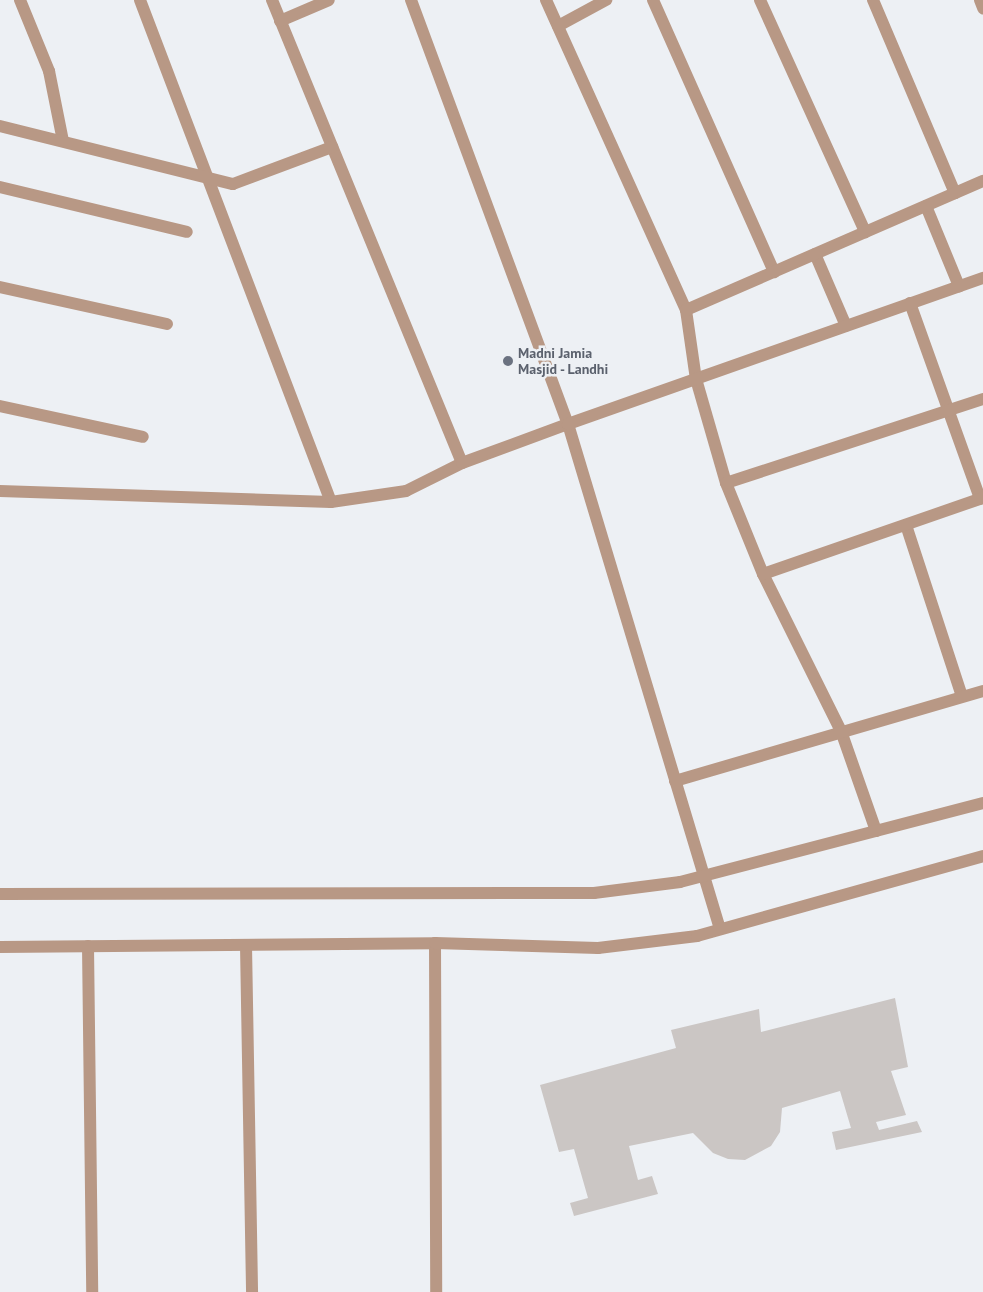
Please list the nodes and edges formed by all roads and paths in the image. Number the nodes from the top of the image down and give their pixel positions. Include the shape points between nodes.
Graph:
1 (20, 0) edge
2 (140, 0) edge
3 (272, 0) edge
4 (329, 0) edge
5 (411, 0) edge
6 (546, 0) edge
7 (606, 0) edge
8 (653, 0) edge
9 (760, 0) edge
10 (873, 0) edge
11 (980, 0) edge
12 (983, 8) edge
13 (280, 21) junction
14 (558, 26) junction
15 (0, 126) edge
16 (64, 141) junction
17 (332, 147) junction
18 (206, 177) junction
19 (983, 181) edge
20 (0, 187) edge
21 (955, 193) junction
22 (926, 206) junction
23 (187, 232) dead end
24 (865, 232) junction
25 (814, 254) junction
26 (774, 272) junction
27 (983, 278) edge
28 (960, 286) junction
29 (0, 287) edge
30 (910, 304) junction
31 (686, 310) junction
32 (166, 324) dead end
33 (846, 326) junction
34 (696, 379) junction
35 (983, 399) edge
36 (0, 406) edge
37 (951, 410) junction
38 (568, 424) junction
39 (143, 437) dead end
40 (462, 462) junction
41 (726, 483) junction
42 (0, 490) edge
43 (981, 499) edge
44 (331, 502) junction
45 (906, 525) junction
46 (763, 574) junction
47 (983, 691) edge
48 (962, 696) junction
49 (841, 731) junction
50 (675, 781) junction
51 (983, 803) edge
52 (876, 832) junction
53 (983, 856) edge
54 (702, 876) junction
55 (0, 894) edge
56 (720, 929) junction
57 (435, 943) junction
58 (246, 945) junction
59 (88, 946) junction
60 (0, 947) edge
61 (92, 1292) edge
62 (252, 1292) edge
63 (436, 1292) edge

1 - 16 street via 49,71
2 - 18 street
3 - 13 street
4 - 13 street
5 - 38 street
6 - 14 street
7 - 14 street
8 - 26 street
9 - 24 street
10 - 21 street
11 - 12 street
13 - 17 street
14 - 31 street
15 - 16 street
16 - 18 street
17 - 18 street via 233,184
17 - 40 street
18 - 44 street
19 - 21 street
20 - 23 street
21 - 22 street
22 - 24 street
22 - 28 street
24 - 25 street
25 - 26 street
25 - 33 street
26 - 31 street
27 - 28 street
28 - 30 street
29 - 32 street
30 - 33 street
30 - 37 street
31 - 34 street
33 - 34 street
34 - 38 street
34 - 41 street
35 - 37 street
36 - 39 street
37 - 41 street
37 - 43 street
38 - 40 street
38 - 50 street
40 - 44 street via 406,491
41 - 46 street
42 - 44 street
43 - 45 street
45 - 46 street
45 - 48 street
46 - 49 street
47 - 48 street
48 - 49 street
49 - 50 street
49 - 52 street
50 - 54 street
51 - 52 street
52 - 54 street
53 - 56 street
54 - 55 street via 594,893
54 - 56 street
56 - 57 street via 598,948
57 - 58 street
57 - 63 street
58 - 59 street
58 - 62 street
59 - 60 street
59 - 61 street

